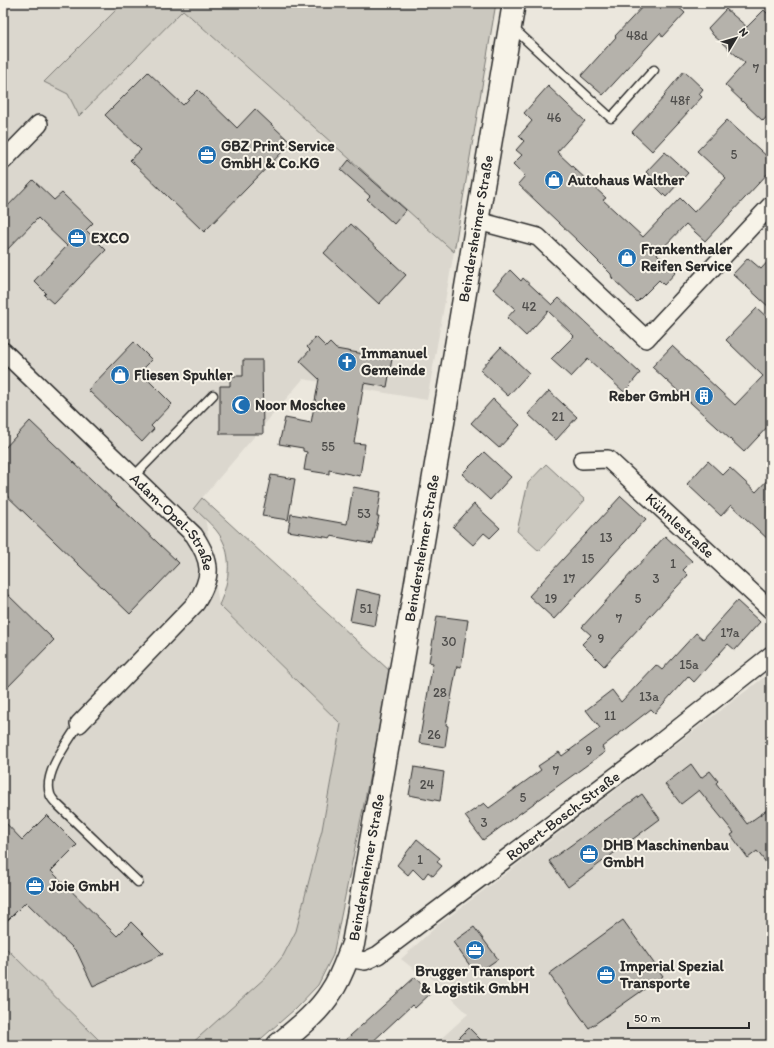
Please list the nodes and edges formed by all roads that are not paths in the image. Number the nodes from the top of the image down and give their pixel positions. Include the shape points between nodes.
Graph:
1 (514, 3) edge
2 (511, 26) junction
3 (654, 70) dead end
4 (39, 124) dead end
5 (3, 161) edge
6 (771, 205) edge
7 (478, 221) junction
8 (3, 351) edge
9 (213, 395) dead end
10 (582, 460) dead end
11 (133, 477) junction
12 (771, 610) edge
13 (771, 656) edge
14 (79, 724) joint
15 (138, 882) dead end
16 (347, 958) junction
17 (278, 1045) edge

1 - 2 street, Beindersheimer Straße
2 - 3 lane via 611,118
2 - 7 street, Beindersheimer Straße
4 - 5 street
6 - 7 street via 646,339 538,237
7 - 16 street, Beindersheimer Straße via 374,831 353,944
8 - 11 street, Adam-Opel-Straße
9 - 11 lane
10 - 12 street, Kühnlestraße via 608,459
11 - 14 street, Adam-Opel-Straße via 194,535 204,550 209,568 206,587 196,603
13 - 16 street, Robert-Bosch-Straße via 657,746 378,955 365,961
14 - 15 lane via 50,776 50,795
16 - 17 street, Beindersheimer Straße via 331,993 318,1009

